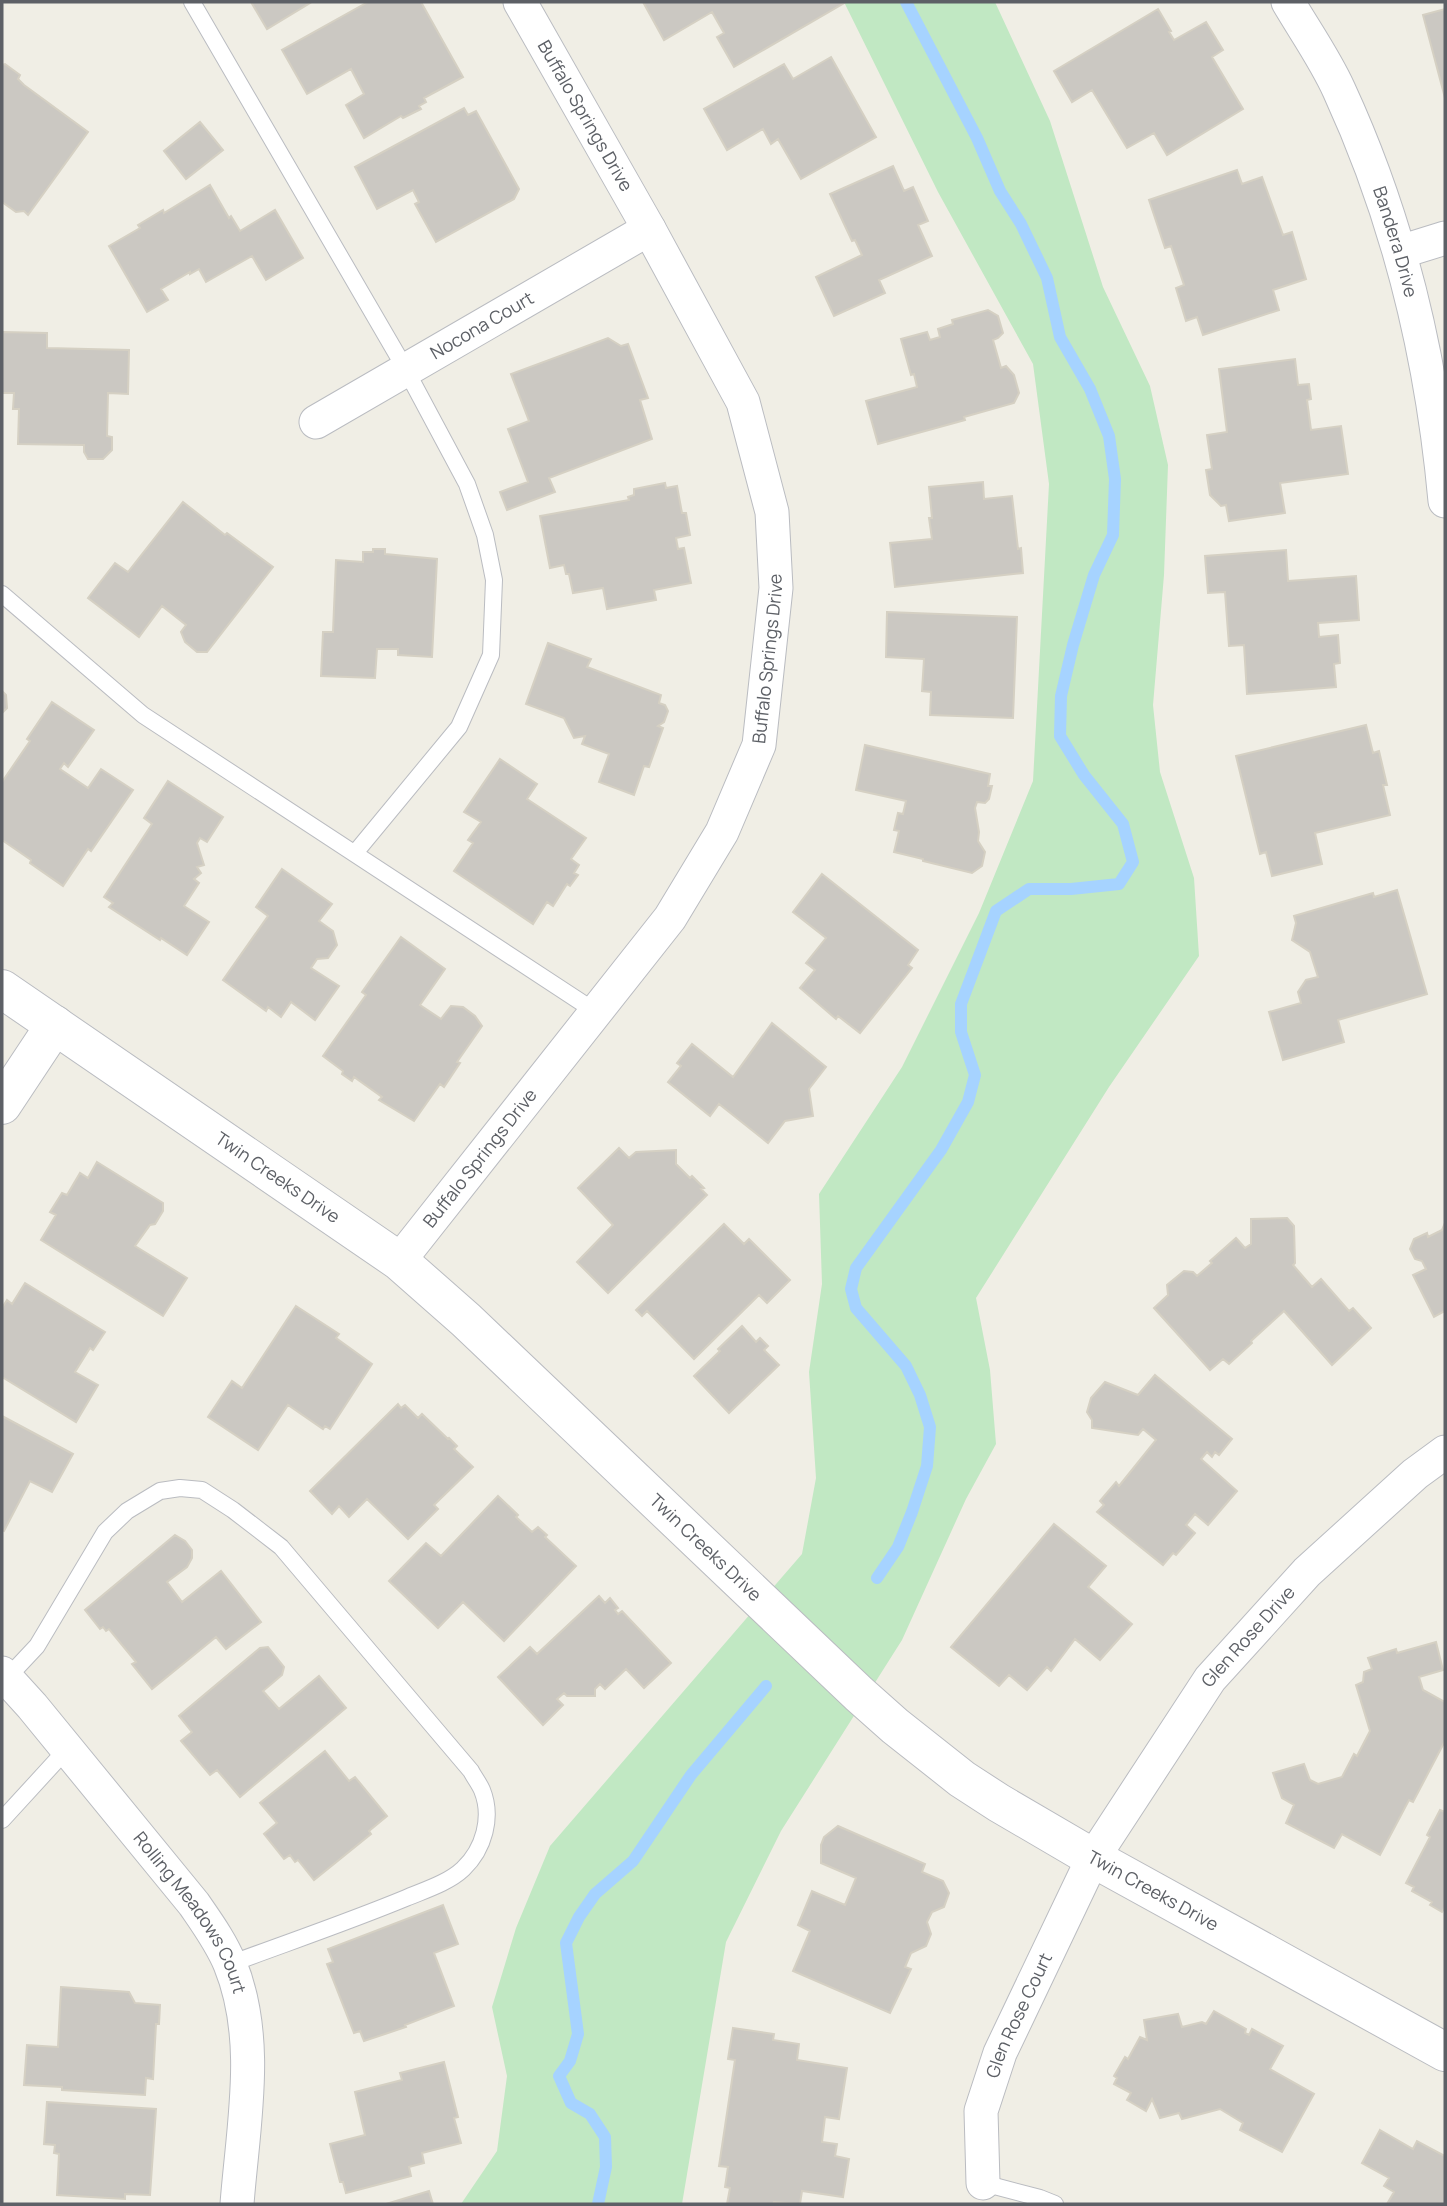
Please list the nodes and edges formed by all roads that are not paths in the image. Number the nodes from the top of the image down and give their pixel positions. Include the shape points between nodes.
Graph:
1 (192, 2) edge
2 (520, 2) edge
3 (1292, 3) edge
4 (649, 229) junction
5 (1445, 238) edge
6 (1400, 252) junction
7 (406, 370) junction
8 (316, 422) dead end
9 (1445, 501) edge
10 (2, 594) edge
11 (355, 853) junction
12 (2, 989) edge
13 (596, 1012) junction
14 (55, 1025) junction
15 (2, 1105) edge
16 (399, 1261) junction
17 (1445, 1452) edge
18 (4, 1675) edge
19 (67, 1749) junction
20 (2, 1820) edge
21 (1093, 1858) junction
22 (230, 1964) junction
23 (1445, 2052) edge
24 (983, 2183) joint
25 (237, 2204) edge
26 (1055, 2204) edge

1 - 7 lane
2 - 4 street, Buffalo Springs Drive
3 - 6 street, Bandera Drive via 1338,87
4 - 7 street, Nocona Court
4 - 13 street, Buffalo Springs Drive via 743,402 772,512 776,588 759,745 722,832 676,907
5 - 6 street
6 - 9 street, Bandera Drive via 1431,382
7 - 8 street, Nocona Court
7 - 11 lane via 467,484 485,535 494,580 491,655 459,727
10 - 11 lane via 143,715
11 - 13 lane
12 - 14 street, Twin Creeks Drive
13 - 16 street, Buffalo Springs Drive
14 - 15 street
14 - 16 street, Twin Creeks Drive
16 - 21 street, Twin Creeks Drive via 895,1726 971,1785
17 - 21 street, Glen Rose Drive via 1307,1572 1210,1679
18 - 19 street, Rolling Meadows Court
18 - 22 lane via 37,1646 105,1532 127,1511 160,1490 202,1490 281,1547 471,1771 487,1812 485,1833 462,1870 369,1913
19 - 20 lane
19 - 22 street, Rolling Meadows Court via 194,1903
21 - 23 street, Twin Creeks Drive
21 - 24 street, Glen Rose Court via 1000,2053 981,2111
22 - 25 street, Rolling Meadows Court via 248,2045
24 - 26 lane

